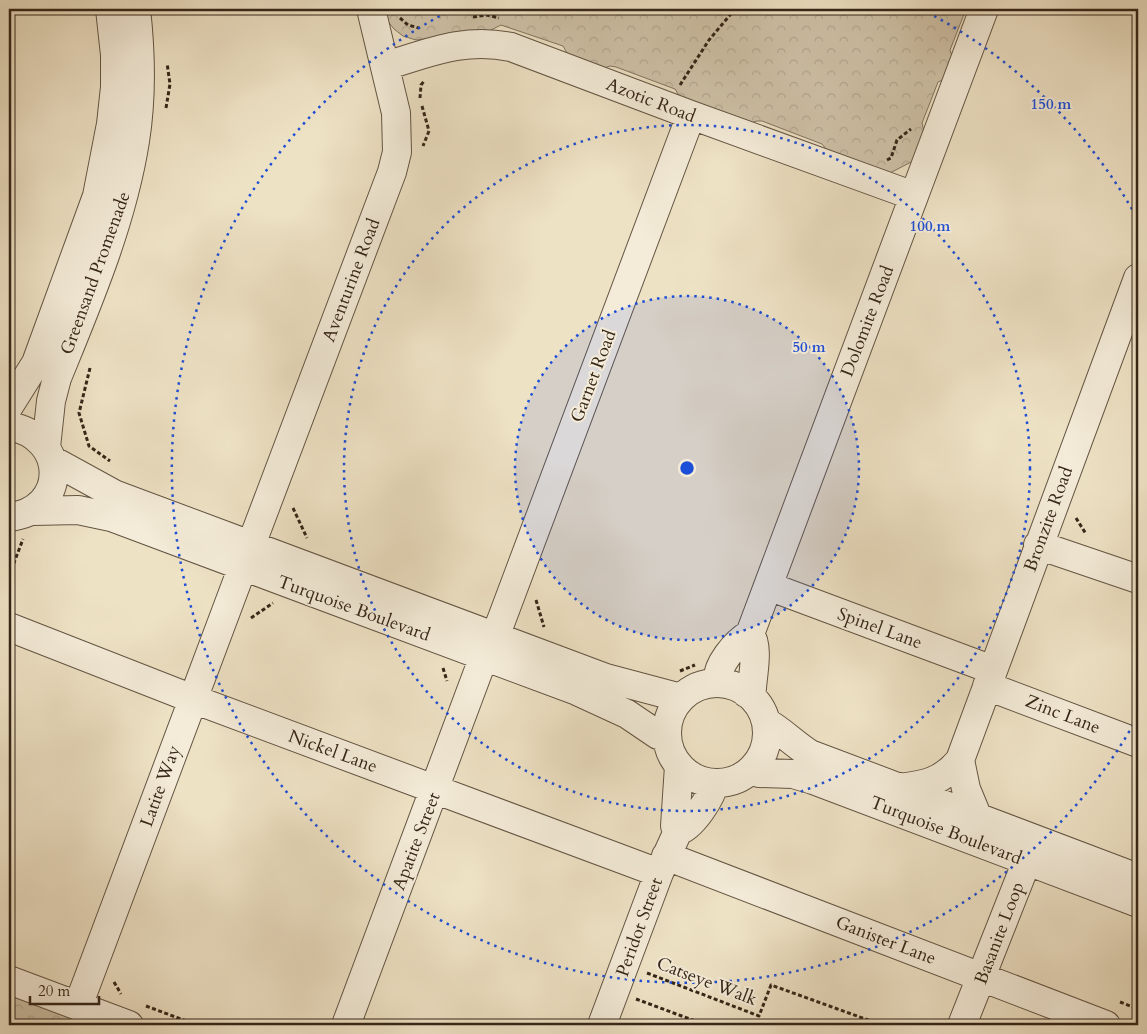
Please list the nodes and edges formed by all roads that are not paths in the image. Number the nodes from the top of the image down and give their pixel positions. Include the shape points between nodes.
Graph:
1 (110, 9) edge
2 (136, 9) edge
3 (984, 9) edge
4 (384, 11) edge
5 (384, 66) junction
6 (691, 115) junction
7 (914, 196) junction
8 (1138, 278) edge
9 (9, 406) edge
10 (9, 426) edge
11 (49, 454) junction
12 (20, 522) edge
13 (1038, 544) junction
14 (243, 566) junction
15 (1138, 580) edge
16 (768, 586) junction
17 (9, 627) edge
18 (750, 634) junction
19 (485, 657) junction
20 (990, 678) junction
21 (718, 683) junction
22 (746, 692) junction
23 (681, 698) junction
24 (193, 699) junction
25 (766, 722) junction
26 (667, 736) junction
27 (1138, 742) edge
28 (960, 760) junction
29 (679, 766) junction
30 (752, 769) junction
31 (714, 783) junction
32 (898, 788) junction
33 (436, 789) junction
34 (978, 818) junction
35 (678, 831) junction
36 (1031, 850) junction
37 (662, 865) junction
38 (1138, 878) edge
39 (1138, 903) edge
40 (982, 977) junction
41 (9, 980) edge
42 (78, 1006) junction
43 (135, 1015) edge
44 (346, 1025) edge
45 (602, 1025) edge
46 (962, 1025) edge
47 (1106, 1025) edge

1 - 9 street, Greensand Promenade via 116,87 97,196 36,363
2 - 11 street, Greensand Promenade via 140,54 139,107 129,172 112,235 56,378 51,401
3 - 7 street, Dolomite Road
4 - 5 street, Aventurine Road
5 - 6 street, Azotic Road via 459,44 500,45
5 - 14 street, Aventurine Road via 398,131 392,172
6 - 7 street, Azotic Road
6 - 19 street, Garnet Road
7 - 16 street, Dolomite Road
8 - 13 street, Bronzite Road
10 - 11 street, Turquoise Boulevard via 30,433
11 - 12 street, Greensand Promenade via 54,474 51,489
11 - 14 street, Turquoise Boulevard
12 - 14 street, Turquoise Boulevard via 63,509 92,511
13 - 15 street
13 - 20 street, Bronzite Road
14 - 19 street, Turquoise Boulevard
14 - 24 street, Latite Way
16 - 18 street, Dolomite Road
16 - 20 street, Spinel Lane
17 - 24 street, Nickel Lane
18 - 21 street, Dolomite Road via 719,668
18 - 22 street, Dolomite Road via 754,640 753,678 752,688
19 - 23 street, Turquoise Boulevard via 606,678
19 - 26 street, Turquoise Boulevard via 577,691 627,714 658,735
19 - 33 street, Apatite Street
20 - 27 street, Zinc Lane
20 - 28 street, Bronzite Road
21 - 22 street
21 - 23 street via 698,687
22 - 25 street
23 - 26 street via 668,720
24 - 33 street, Nickel Lane
24 - 42 street, Latite Way
25 - 30 street via 767,739 762,755
25 - 32 street, Turquoise Boulevard via 810,754
26 - 29 street
28 - 32 street, Bronzite Road via 942,777 919,786
28 - 34 street via 966,789
29 - 31 street via 695,778
29 - 35 street, Peridot Street via 675,826
30 - 31 street via 734,780
30 - 36 street, Turquoise Boulevard via 759,773 793,774
31 - 35 street, Peridot Street via 712,793 685,829
32 - 34 street, Turquoise Boulevard
33 - 37 street, Nickel Lane
33 - 44 street, Apatite Street
34 - 36 street, Turquoise Boulevard
35 - 37 street, Peridot Street
36 - 38 street, Turquoise Boulevard
36 - 39 street, Turquoise Boulevard
36 - 40 street, Basanite Loop
37 - 40 street, Ganister Lane
37 - 45 street, Peridot Street
40 - 46 street, Basanite Loop
40 - 47 street, Ganister Lane
41 - 42 street
42 - 43 street

